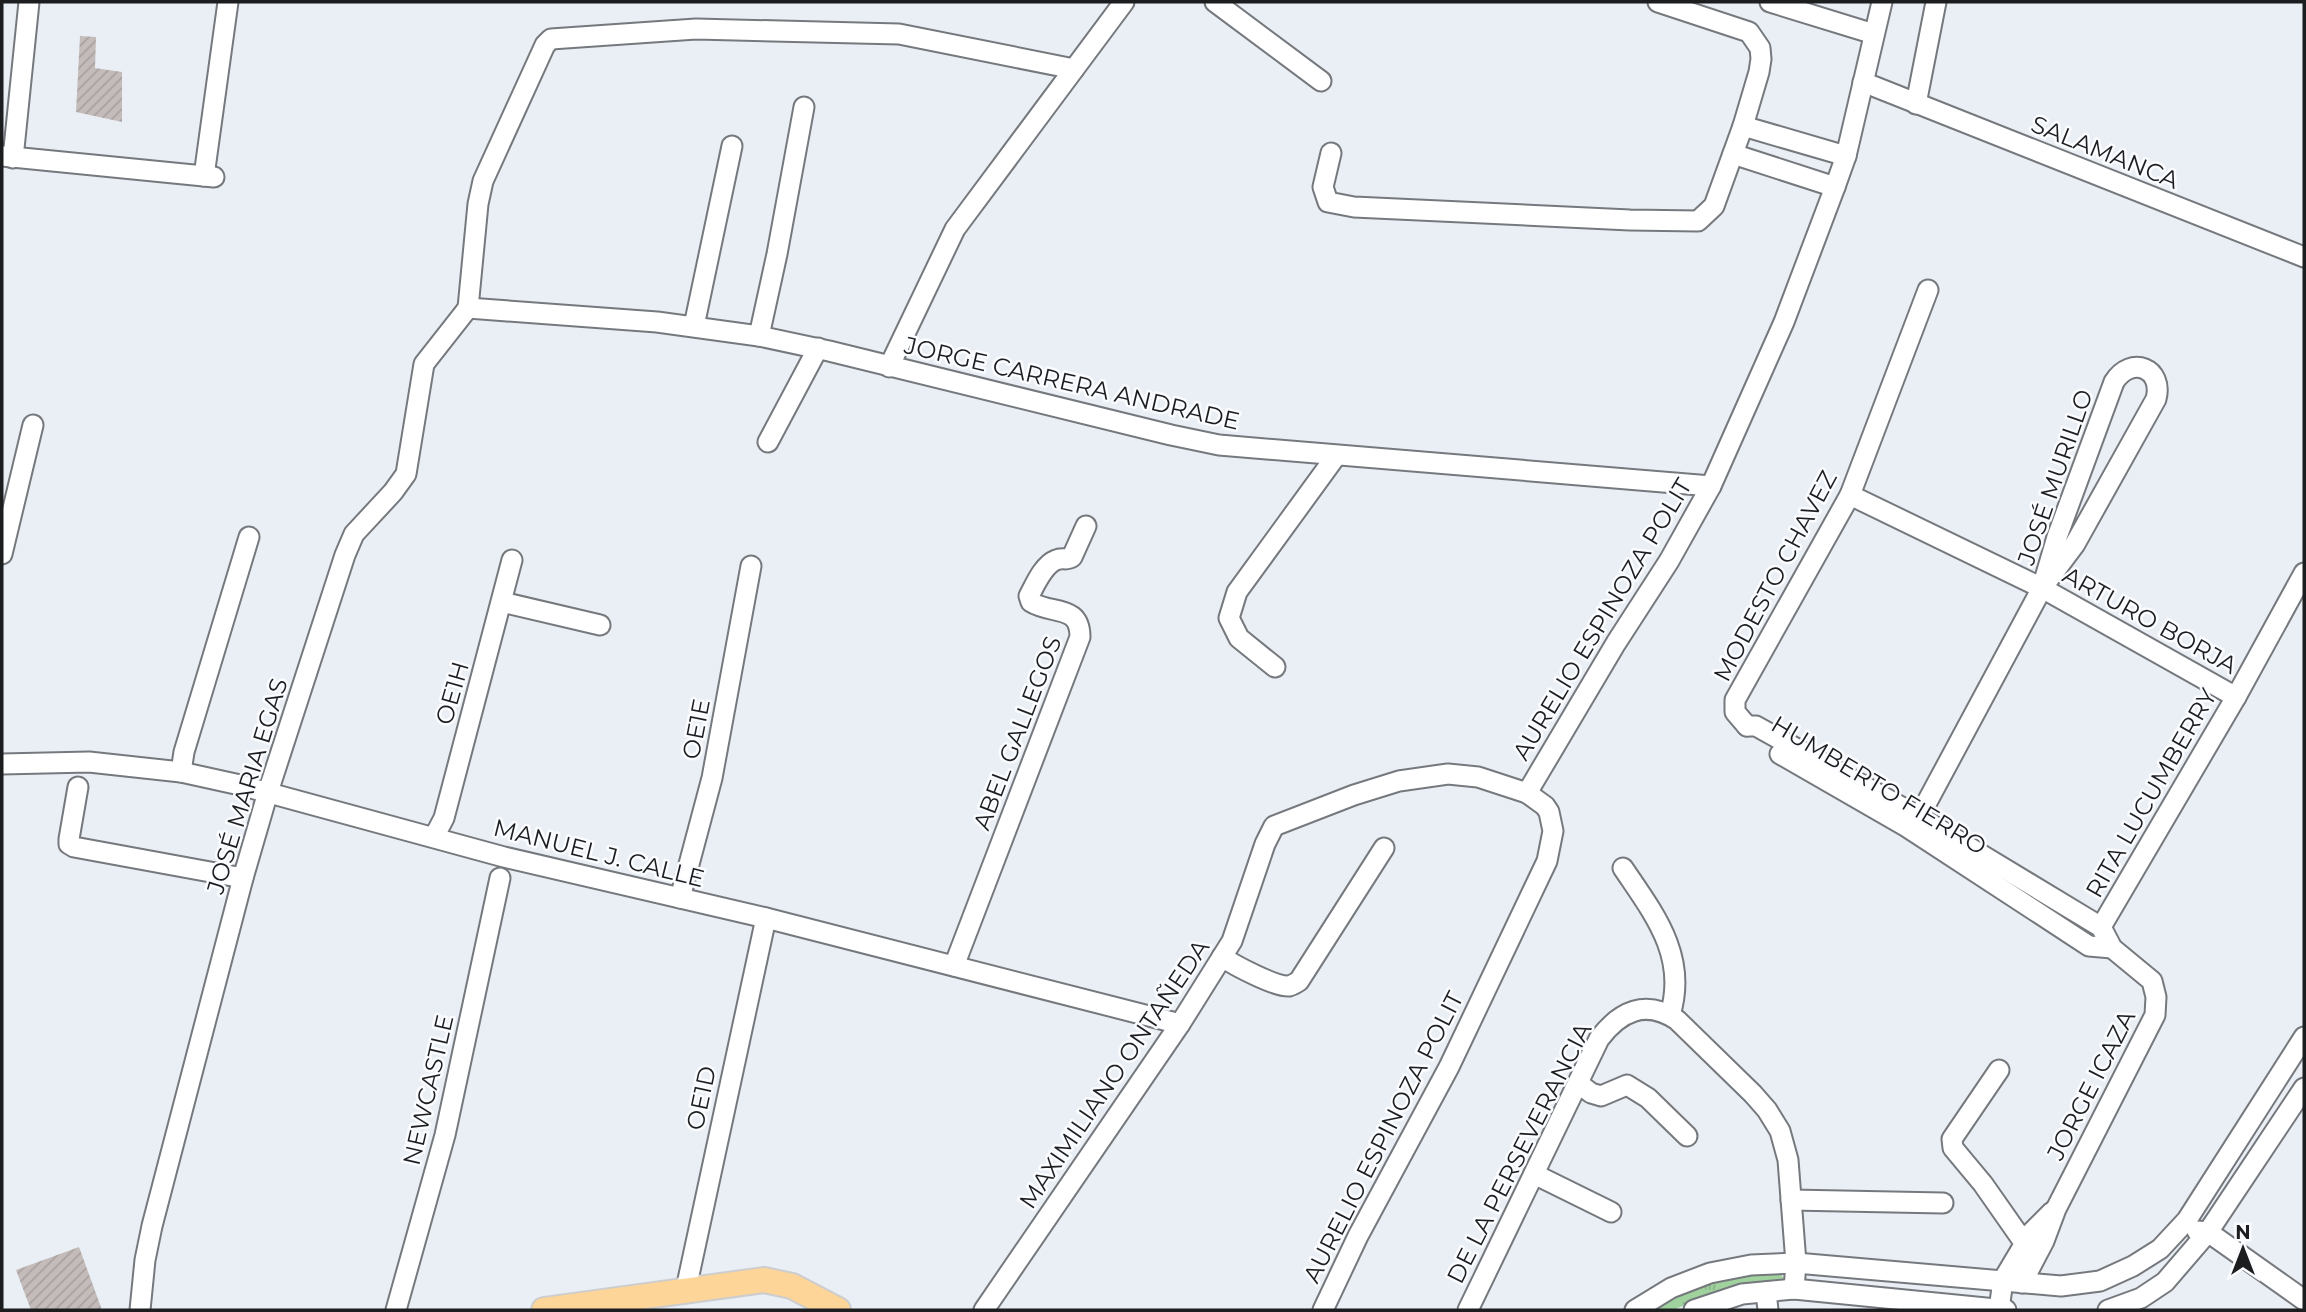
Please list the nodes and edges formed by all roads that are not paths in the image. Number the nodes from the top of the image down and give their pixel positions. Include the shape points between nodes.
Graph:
1 (29, 2) edge
2 (228, 2) edge
3 (1124, 2) edge
4 (1215, 2) edge
5 (1658, 2) edge
6 (1770, 2) edge
7 (1882, 2) edge
8 (1936, 2) edge
9 (1874, 34) junction
10 (1073, 69) junction
11 (1321, 81) dead end
12 (1863, 82) junction
13 (1916, 104) junction
14 (804, 107) dead end
15 (1743, 126) junction
16 (1810, 145) junction
17 (732, 146) dead end
18 (1331, 153) dead end
19 (1733, 154) junction
20 (1846, 156) junction
21 (7, 157) edge
22 (1800, 175) junction
23 (1835, 187) junction
24 (2304, 257) edge
25 (1928, 290) dead end
26 (468, 308) junction
27 (694, 326) junction
28 (759, 336) junction
29 (818, 348) junction
30 (889, 367) junction
31 (33, 425) dead end
32 (768, 442) dead end
33 (1336, 456) junction
34 (1711, 486) junction
35 (1850, 495) junction
36 (1086, 526) dead end
37 (248, 537) dead end
38 (2, 554) edge
39 (512, 561) dead end
40 (751, 566) dead end
41 (2304, 573) edge
42 (2042, 588) junction
43 (502, 603) junction
44 (600, 625) dead end
45 (1275, 667) dead end
46 (2236, 696) junction
47 (1747, 726) joint
48 (2, 764) edge
49 (181, 772) junction
50 (78, 787) dead end
51 (268, 792) junction
52 (1527, 793) junction
53 (1916, 824) junction
54 (434, 837) junction
55 (1384, 848) dead end
56 (1623, 869) dead end
57 (243, 878) junction
58 (499, 878) dead end
59 (680, 898) junction
60 (766, 918) junction
61 (2101, 927) junction
62 (2112, 948) junction
63 (1222, 957) junction
64 (954, 967) junction
65 (2152, 981) joint
66 (1670, 1015) junction
67 (1180, 1024) junction
68 (2304, 1037) edge
69 (1999, 1070) dead end
70 (1578, 1083) junction
71 (2304, 1088) edge
72 (1687, 1136) dead end
73 (1534, 1174) junction
74 (1791, 1200) junction
75 (1943, 1203) dead end
76 (2056, 1209) junction
77 (1611, 1212) dead end
78 (2187, 1220) junction
79 (2208, 1232) junction
80 (2025, 1244) junction
81 (1796, 1263) junction
82 (2012, 1281) junction
83 (686, 1289) junction
84 (1794, 1289) junction
85 (2304, 1300) edge
86 (1767, 1301) edge
87 (1844, 1302) edge
88 (830, 1308) edge
89 (140, 1310) edge
90 (396, 1310) edge
91 (544, 1310) edge
92 (984, 1310) edge
93 (1323, 1310) edge
94 (1468, 1310) edge
95 (1635, 1310) edge
96 (1694, 1310) edge
97 (2000, 1310) edge
98 (2006, 1310) edge
99 (2108, 1310) edge

1 - 21 street
2 - 21 street via 209,176
3 - 10 street
4 - 11 street
5 - 15 street via 1749,32 1760,48
6 - 9 street
7 - 9 street, AURELIO ESPINOZA POLIT
8 - 13 street
9 - 12 street, AURELIO ESPINOZA POLIT
10 - 26 street via 900,34 696,29 551,40 483,181
10 - 30 street via 955,229
12 - 13 street, SALAMANCA
12 - 20 street, AURELIO ESPINOZA POLIT
13 - 24 street, SALAMANCA
14 - 28 street
15 - 16 street
15 - 19 street
16 - 20 street
16 - 22 street
17 - 27 street
18 - 19 street via 1323,187 1328,202 1354,207 1698,221 1714,206
19 - 22 street
20 - 23 street, AURELIO ESPINOZA POLIT
22 - 23 street
23 - 34 street, AURELIO ESPINOZA POLIT via 1784,322
25 - 35 street, MODESTO CHAVEZ
26 - 27 street, JORGE CARRERA ANDRADE
26 - 51 street, JOSÉ MARIA EGAS via 424,364 406,474 349,545
27 - 28 street, JORGE CARRERA ANDRADE
28 - 29 street, JORGE CARRERA ANDRADE
29 - 30 street, JORGE CARRERA ANDRADE
29 - 32 street
30 - 33 street, JORGE CARRERA ANDRADE via 1171,435
31 - 38 street
33 - 34 street, JORGE CARRERA ANDRADE
33 - 45 street via 1237,592 1229,618 1239,638
34 - 52 street, AURELIO ESPINOZA POLIT
35 - 42 street, ARTURO BORJA
35 - 47 street, MODESTO CHAVEZ via 1735,699 1735,712
36 - 64 street, ABEL GALLEGOS via 1072,557 1048,566 1030,596 1037,606 1076,618 1080,637
37 - 49 street
39 - 43 street, OE1H
40 - 59 street, OE1E via 712,778
41 - 46 street, RITA LUCUMBERRY
42 - 42 street, JOSÉ MURILLO via 2076,544 2156,399 2157,381 2144,368 2126,369 2114,382
42 - 46 street, ARTURO BORJA
42 - 53 street, JOSÉ MURILLO
43 - 44 street
43 - 54 street, OE1H via 444,818
46 - 61 street, RITA LUCUMBERRY
47 - 53 street, HUMBERTO FIERRO via 1756,726
48 - 49 street, MANUEL J. CALLE via 89,762
49 - 51 street, MANUEL J. CALLE
50 - 57 street via 69,839 74,847
51 - 54 street, MANUEL J. CALLE
51 - 57 street, JOSÉ MARIA EGAS
52 - 63 street, MAXIMILIANO ONTAÑEDA via 1478,776 1432,775 1354,795 1279,823 1265,844
52 - 93 street, AURELIO ESPINOZA POLIT via 1545,806 1552,822 1547,861 1449,1066
53 - 61 street, HUMBERTO FIERRO
53 - 62 street, HUMBERTO FIERRO via 2089,946
54 - 59 street, MANUEL J. CALLE
55 - 63 street via 1299,981 1283,985
56 - 66 street via 1669,943 1674,967
57 - 89 street, JOSÉ MARIA EGAS via 152,1226
58 - 90 street, NEWCASTLE via 445,1135
59 - 60 street, MANUEL J. CALLE
60 - 64 street, MANUEL J. CALLE
60 - 83 street, OE1D
61 - 62 street, HUMBERTO FIERRO
62 - 65 street, HUMBERTO FIERRO
63 - 67 street, MAXIMILIANO ONTAÑEDA
64 - 67 street, MANUEL J. CALLE
65 - 76 street, JORGE ICAZA via 2155,1015
66 - 70 street, DE LA PERSEVERANCIA via 1644,1009 1617,1020 1599,1039
66 - 74 street via 1773,1118 1788,1160
67 - 92 street, MAXIMILIANO ONTAÑEDA
68 - 78 street
69 - 80 street via 1952,1139 1953,1148
70 - 72 street via 1601,1097 1627,1085 1648,1098
70 - 73 street, DE LA PERSEVERANCIA
71 - 79 street
73 - 77 street
73 - 94 street, DE LA PERSEVERANCIA
74 - 75 street
74 - 81 street
76 - 80 street, JORGE ICAZA
76 - 82 street, JORGE ICAZA via 2044,1241
78 - 79 street via 2192,1228
78 - 82 street via 2160,1249 2100,1281 2061,1286
79 - 85 street
79 - 99 street via 2165,1282 2141,1298
80 - 82 street, JORGE ICAZA
81 - 82 street
81 - 84 street
81 - 95 street via 1710,1273 1671,1288
82 - 97 street
83 - 88 main road via 764,1280 792,1286
83 - 91 main road
84 - 86 street
84 - 87 street
86 - 96 street via 1742,1294
87 - 97 street
97 - 98 street

